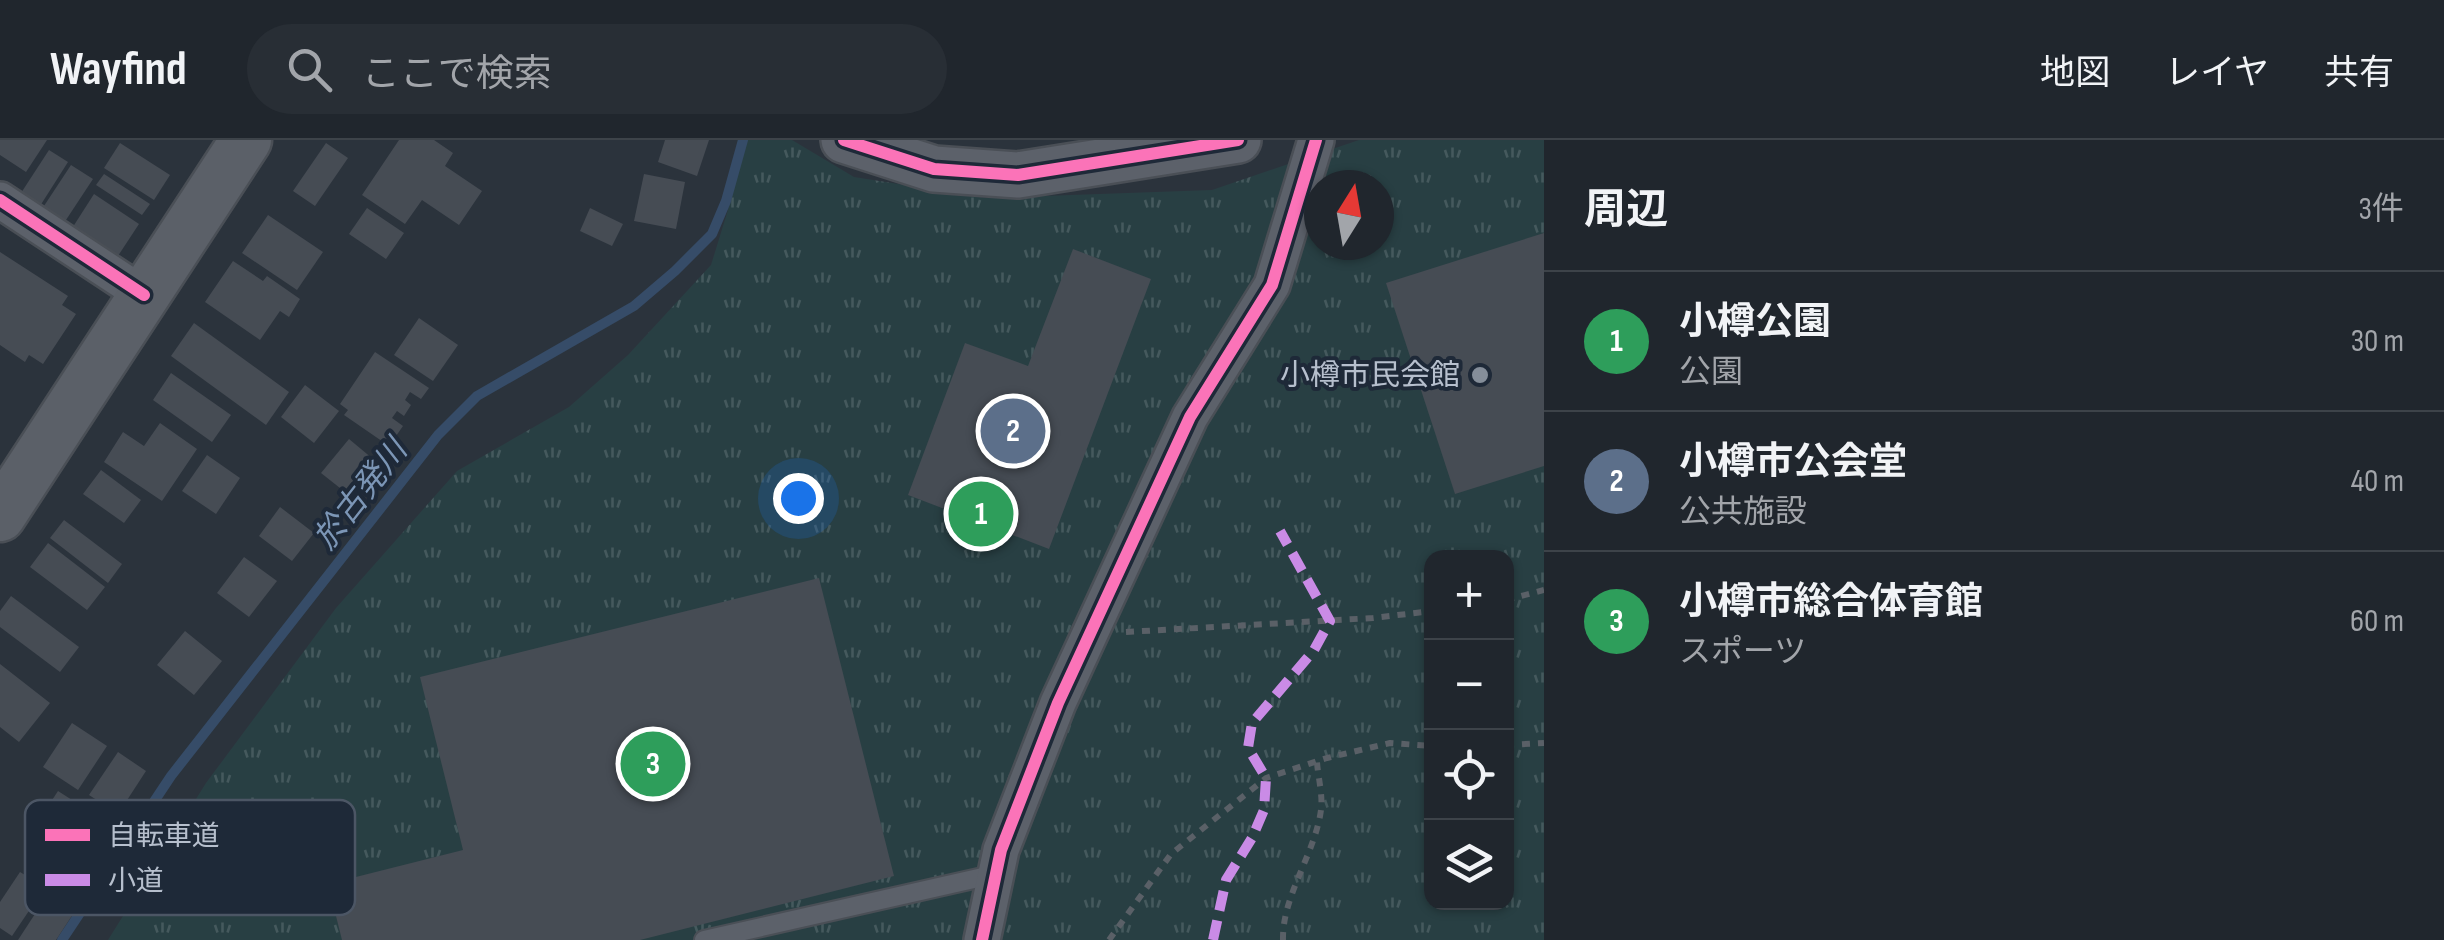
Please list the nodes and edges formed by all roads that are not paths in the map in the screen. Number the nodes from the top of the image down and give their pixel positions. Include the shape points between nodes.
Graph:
1 (246, 140) edge
2 (844, 140) edge
3 (1238, 140) edge
4 (1316, 140) edge
5 (0, 200) edge
6 (144, 296) junction
7 (8, 486) edge
8 (996, 874) junction
9 (704, 940) edge
10 (982, 940) edge

1 - 6 main road
2 - 3 street via 934,168 1018,175
4 - 8 street via 1272,285 1190,417 1058,703
5 - 6 street
6 - 7 main road
8 - 9 lane
8 - 10 street

